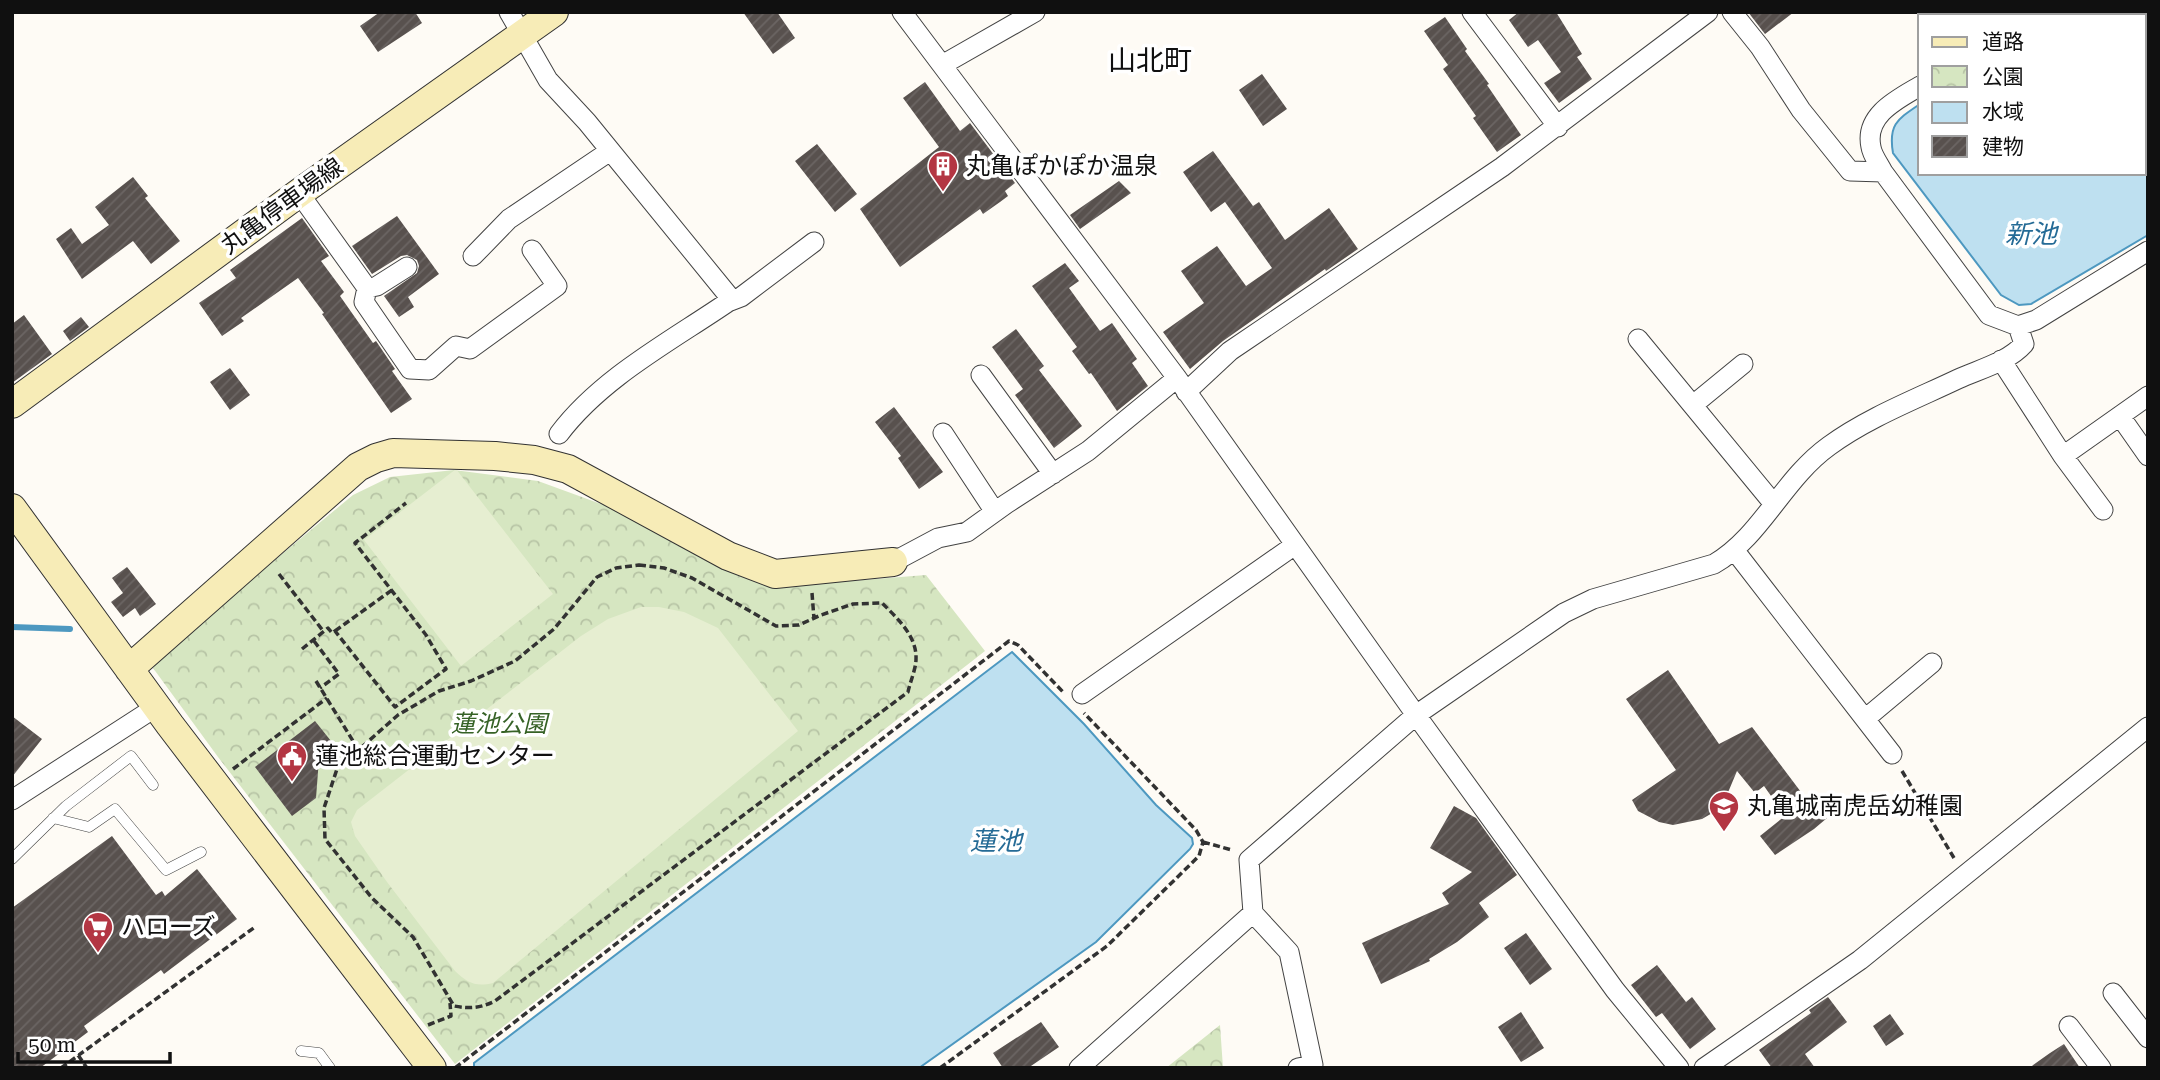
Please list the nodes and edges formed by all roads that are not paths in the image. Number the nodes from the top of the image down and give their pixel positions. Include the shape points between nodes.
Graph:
1 (554, 12) edge
2 (902, 12) edge
3 (1035, 12) edge
4 (1472, 12) edge
5 (1708, 12) edge
6 (1732, 12) edge
7 (516, 24) edge
8 (942, 65) junction
9 (1918, 87) edge
10 (1558, 127) junction
11 (610, 151) junction
12 (1882, 172) junction
13 (299, 193) junction
14 (814, 242) dead end
15 (531, 250) dead end
16 (2148, 251) edge
17 (473, 256) dead end
18 (407, 267) dead end
19 (367, 288) junction
20 (732, 300) junction
21 (2018, 326) junction
22 (1638, 339) dead end
23 (2001, 360) junction
24 (1743, 364) dead end
25 (981, 375) dead end
26 (1182, 385) junction
27 (2148, 396) edge
28 (1000, 401) junction
29 (12, 404) edge
30 (1693, 405) junction
31 (984, 412) dead end
32 (2120, 416) junction
33 (943, 433) dead end
34 (559, 434) dead end
35 (2063, 456) junction
36 (2148, 456) edge
37 (1053, 474) junction
38 (1773, 503) junction
39 (12, 508) edge
40 (2103, 510) dead end
41 (995, 512) junction
42 (1295, 545) junction
43 (1735, 551) junction
44 (893, 562) joint
45 (1932, 663) dead end
46 (129, 669) junction
47 (1077, 700) road end
48 (156, 707) junction
49 (1416, 715) junction
50 (1865, 719) junction
51 (2148, 727) edge
52 (1892, 754) road end
53 (153, 785) dead end
54 (12, 800) edge
55 (53, 818) junction
56 (201, 852) dead end
57 (12, 859) edge
58 (1253, 913) junction
59 (2113, 993) dead end
60 (2069, 1026) dead end
61 (2148, 1038) edge
62 (301, 1051) dead end
63 (1083, 1067) edge
64 (1309, 1067) edge
65 (330, 1068) edge
66 (432, 1068) edge
67 (1679, 1068) edge
68 (1704, 1068) edge
69 (2101, 1068) edge

1 - 7 street, 丸亀停車場線
2 - 8 street
3 - 8 street
4 - 10 street
5 - 10 street
6 - 12 street via 1850,171
7 - 11 street via 548,80
7 - 13 street, 丸亀停車場線
8 - 26 street
9 - 12 street via 1872,123 1870,146
10 - 26 street
11 - 17 street via 509,219
11 - 20 street
12 - 21 street via 1989,315
13 - 19 street
13 - 29 street, 丸亀停車場線
14 - 20 street
15 - 19 street via 557,286 470,349 456,346 429,370 410,369 364,302
16 - 21 street via 2036,320
18 - 19 street
20 - 34 street via 606,387 575,412
21 - 23 street via 2024,344 2014,356
22 - 30 street
23 - 35 street
23 - 38 street via 1829,446
24 - 30 street
25 - 28 street
26 - 37 street
26 - 42 street
27 - 32 street
28 - 31 street
28 - 37 street
30 - 38 street
32 - 35 street
32 - 36 street
33 - 41 street
35 - 40 street
37 - 41 street
38 - 43 street
39 - 46 street
41 - 44 street via 967,532 938,538
42 - 47 street
42 - 49 street
43 - 49 street via 1714,564 1593,599 1564,613
43 - 50 street
44 - 46 street via 775,575 728,556 568,469 495,456 393,453 358,467
45 - 50 street
46 - 48 street
48 - 54 street
48 - 66 street
49 - 58 street via 1250,860
49 - 67 street via 1615,990
50 - 52 street
51 - 68 street via 1860,960
53 - 55 lane via 131,756
55 - 56 lane via 89,827 115,809 166,870
55 - 57 lane
58 - 63 street
58 - 64 street via 1290,952
59 - 61 street
60 - 69 street
62 - 65 lane via 319,1053

